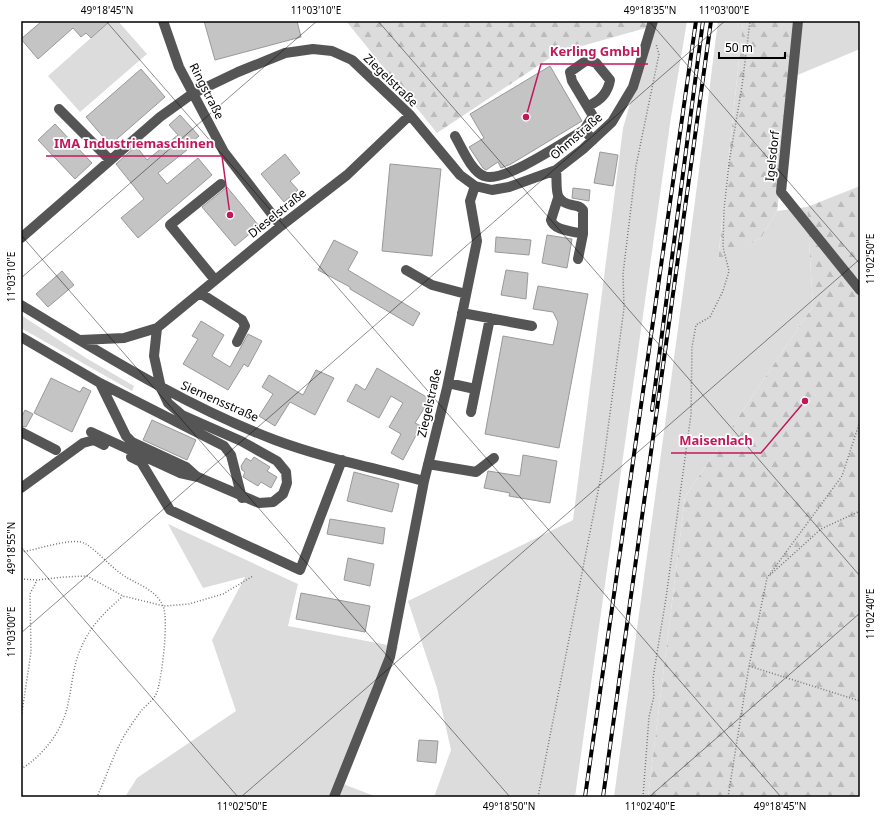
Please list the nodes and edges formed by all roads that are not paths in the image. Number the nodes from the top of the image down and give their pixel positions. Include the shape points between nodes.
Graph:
1 (163, 21) edge
2 (653, 21) edge
3 (798, 21) edge
4 (192, 94) junction
5 (588, 106) junction
6 (59, 110) dead end
7 (410, 115) junction
8 (584, 130) junction
9 (455, 136) dead end
10 (593, 140) junction
11 (110, 160) junction
12 (556, 170) junction
13 (221, 184) dead end
14 (475, 186) junction
15 (558, 198) junction
16 (281, 226) junction
17 (583, 234) junction
18 (21, 238) edge
19 (578, 259) dead end
20 (406, 270) dead end
21 (215, 280) junction
22 (860, 290) edge
23 (200, 293) junction
24 (466, 294) junction
25 (21, 305) edge
26 (462, 312) junction
27 (490, 318) junction
28 (532, 326) dead end
29 (157, 328) junction
30 (21, 337) edge
31 (80, 340) junction
32 (237, 342) dead end
33 (100, 383) junction
34 (448, 383) junction
35 (161, 388) junction
36 (475, 389) junction
37 (471, 412) dead end
38 (21, 432) edge
39 (91, 432) dead end
40 (56, 450) dead end
41 (494, 458) dead end
42 (342, 460) junction
43 (428, 464) junction
44 (198, 477) junction
45 (424, 481) junction
46 (21, 488) edge
47 (242, 498) junction
48 (335, 794) edge

1 - 4 street, Ringstraße via 179,67
2 - 10 street, Ohmstraße via 633,87 612,122
3 - 22 street, Igelsdorf via 781,192
4 - 7 street, Ziegelstraße via 238,72 286,54 313,49 332,52 352,60
4 - 11 street, Ziegelstraße via 160,117
4 - 16 street, Ringstraße via 224,152
5 - 5 street via 572,82 570,72 587,60 596,63 610,80 609,88 604,94 596,103
5 - 8 street via 593,116
6 - 11 street
7 - 14 street, Ziegelstraße via 460,175
7 - 16 street, Dieselstraße via 347,175
8 - 9 street via 518,169 492,177 476,171
8 - 10 street
10 - 12 street, Ohmstraße
11 - 18 street, Ziegelstraße
12 - 14 street, Ohmstraße via 509,187 492,190
12 - 15 street
13 - 21 street via 170,225
14 - 24 street, Ziegelstraße via 470,201 477,241
15 - 17 street via 562,203 581,207
15 - 17 street via 552,220 554,226
16 - 21 street, Dieselstraße
17 - 19 street
20 - 24 street via 432,284
21 - 23 street, Dieselstraße
23 - 29 street, Dieselstraße
23 - 32 street via 242,320 245,326
24 - 26 street, Ziegelstraße
25 - 31 street, Siemensstraße
26 - 27 street
26 - 34 street, Ziegelstraße
27 - 28 street
27 - 36 street
29 - 31 street, Dieselstraße via 124,338
29 - 35 street via 154,356
30 - 33 street
31 - 35 street, Siemensstraße
33 - 44 street via 126,436 132,442 186,467
33 - 47 street via 224,446 231,455
34 - 36 street
34 - 43 street, Ziegelstraße
35 - 42 street, Siemensstraße via 276,440
35 - 47 street via 168,403 182,414 277,461 286,472 287,483 283,494 273,502 259,503
36 - 37 street
38 - 40 street
39 - 44 street via 180,473
41 - 43 street via 476,472
42 - 45 street, Siemensstraße
42 - 46 street via 300,570 170,510 141,462 94,440 83,443
43 - 45 street, Ziegelstraße
44 - 47 street
45 - 48 street, Ziegelstraße via 390,657

